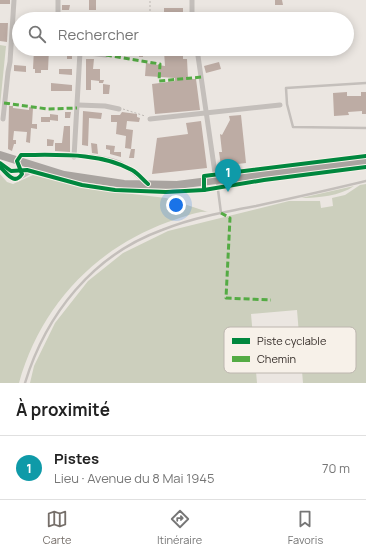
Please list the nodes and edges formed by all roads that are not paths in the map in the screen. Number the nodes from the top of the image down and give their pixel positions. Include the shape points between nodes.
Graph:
1 (14, 0) edge
2 (58, 0) edge
3 (192, 0) edge
4 (13, 12) edge
5 (58, 12) edge
6 (192, 12) edge
7 (12, 31) edge
8 (78, 56) edge
9 (198, 56) edge
10 (366, 83) edge
11 (287, 104) junction
12 (78, 105) junction
13 (280, 105) joint
14 (119, 109) road end
15 (207, 113) junction
16 (3, 119) dead end
17 (150, 119) road end
18 (366, 128) edge
19 (0, 155) edge
20 (74, 157) junction
21 (17, 161) junction
22 (366, 161) edge
23 (0, 167) edge
24 (38, 167) junction
25 (20, 177) junction
26 (216, 180) junction
27 (366, 182) edge
28 (148, 184) junction
29 (221, 213) junction
30 (26, 383) edge

1 - 4 street
2 - 5 street
3 - 6 street
7 - 16 street
8 - 12 street
9 - 15 street
10 - 11 lane via 286,88
11 - 13 lane
11 - 18 lane via 293,127
12 - 14 street
12 - 20 street
13 - 15 street
15 - 17 street
15 - 26 street
19 - 21 main road
20 - 21 street via 21,155
20 - 28 street via 117,162 134,171
21 - 24 main road
21 - 25 street via 22,170
22 - 26 main road
23 - 25 street via 9,178
24 - 25 street
24 - 28 main road via 87,179
26 - 28 main road via 177,185
26 - 29 lane
27 - 29 lane
29 - 30 lane via 184,222 150,235 126,248 93,272 71,295 51,323 39,346

